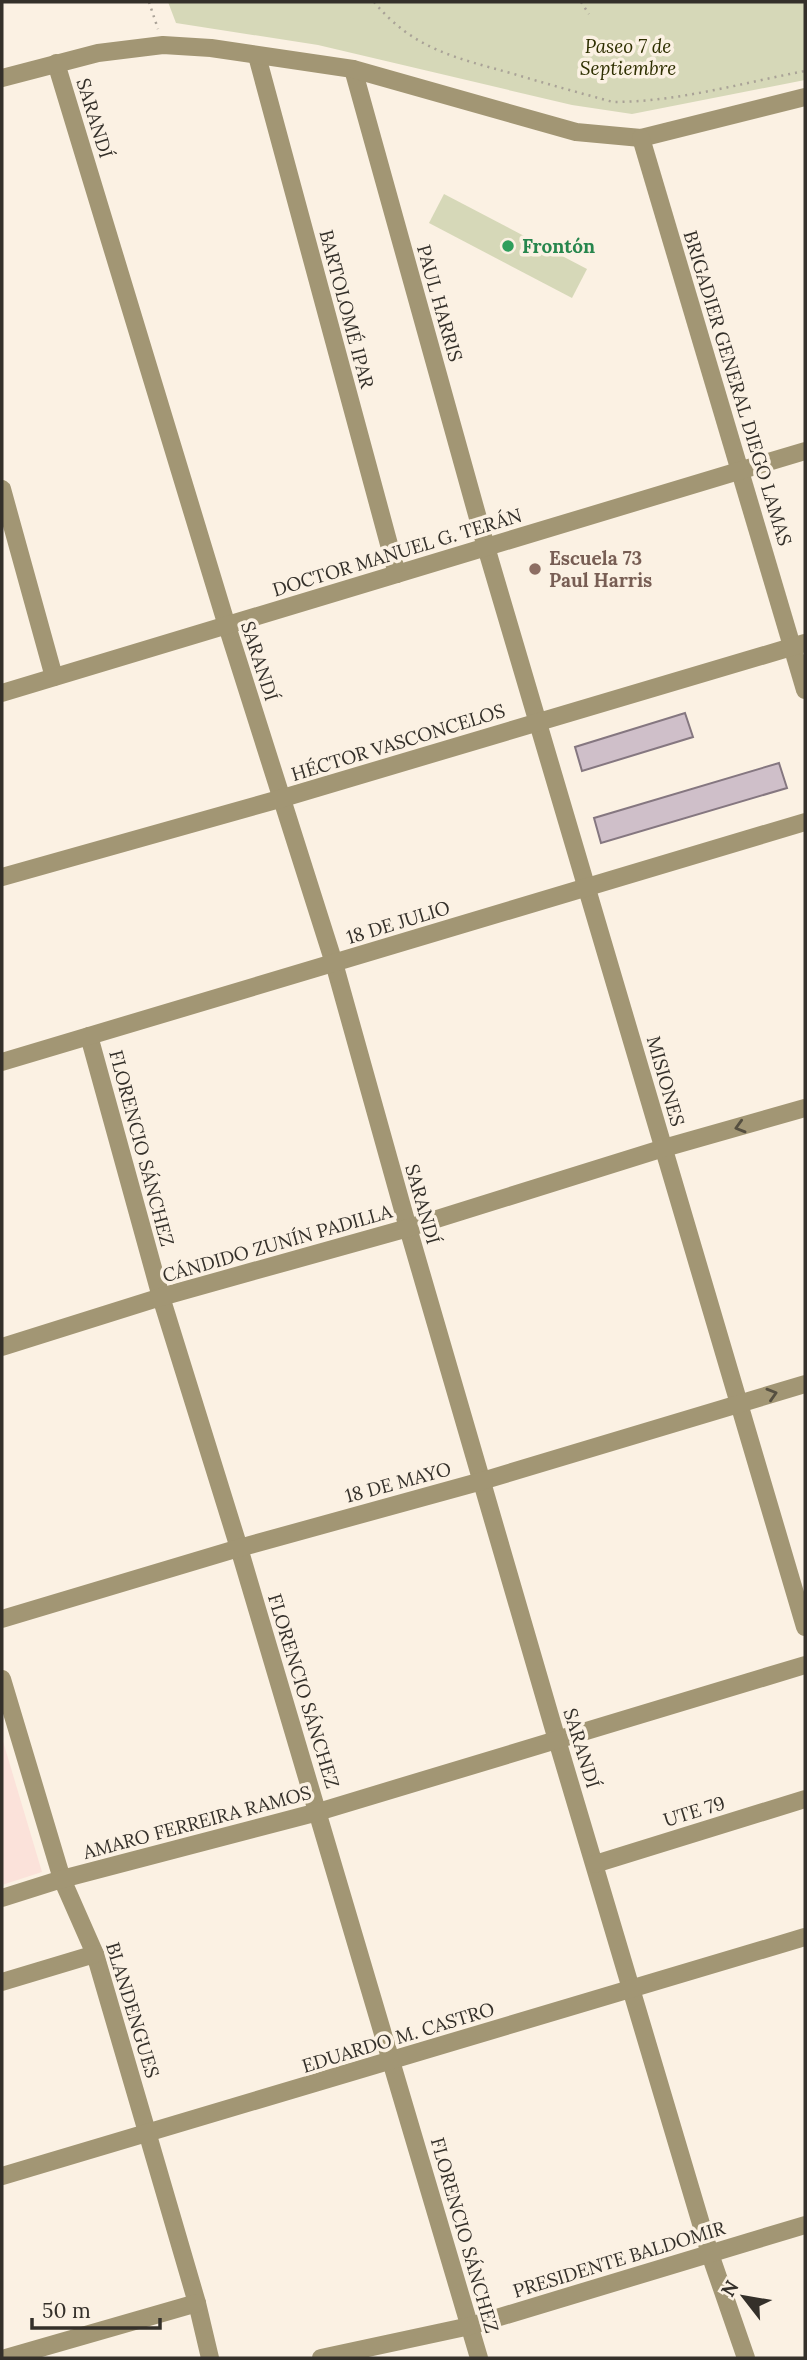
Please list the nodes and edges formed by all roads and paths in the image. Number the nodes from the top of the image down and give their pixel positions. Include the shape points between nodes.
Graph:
1 (149, 2) edge
2 (374, 2) edge
3 (581, 2) edge
4 (589, 14) dead end
5 (163, 45) junction
6 (257, 56) junction
7 (57, 63) junction
8 (353, 69) junction
9 (805, 71) edge
10 (2, 78) edge
11 (805, 97) edge
12 (641, 138) junction
13 (805, 452) edge
14 (740, 471) junction
15 (2, 489) edge
16 (486, 547) junction
17 (397, 574) junction
18 (227, 625) junction
19 (799, 645) edge
20 (54, 677) junction
21 (805, 690) edge
22 (2, 693) edge
23 (538, 722) junction
24 (282, 798) junction
25 (805, 821) edge
26 (2, 877) edge
27 (586, 887) junction
28 (334, 963) junction
29 (89, 1036) junction
30 (2, 1062) edge
31 (805, 1108) edge
32 (664, 1148) junction
33 (408, 1228) junction
34 (161, 1297) junction
35 (2, 1347) edge
36 (805, 1384) edge
37 (739, 1404) junction
38 (482, 1481) junction
39 (239, 1548) junction
40 (2, 1619) edge
41 (805, 1627) edge
42 (805, 1664) edge
43 (2, 1679) edge
44 (557, 1740) junction
45 (805, 1799) edge
46 (318, 1812) junction
47 (594, 1864) junction
48 (62, 1879) junction
49 (2, 1898) edge
50 (805, 1937) edge
51 (95, 1954) junction
52 (2, 1982) edge
53 (633, 1989) junction
54 (392, 2061) junction
55 (148, 2134) junction
56 (2, 2176) edge
57 (805, 2225) edge
58 (710, 2254) junction
59 (197, 2303) junction
60 (470, 2326) junction
61 (6, 2358) edge
62 (210, 2358) edge
63 (321, 2358) edge
64 (479, 2358) edge
65 (746, 2358) edge

1 - 5 path
2 - 9 path via 389,20 443,54 613,102 671,97
3 - 4 path
5 - 6 street
5 - 7 street
6 - 8 street
6 - 17 street, BARTOLOMÉ IPAR
7 - 10 street
7 - 18 street, SARANDÍ
8 - 12 street via 576,132
8 - 16 street, PAUL HARRIS
11 - 12 street
12 - 14 street, BRIGADIER GENERAL DIEGO LAMAS
13 - 14 street, DOCTOR MANUEL G. TERÁN
14 - 16 street, DOCTOR MANUEL G. TERÁN
14 - 19 street, BRIGADIER GENERAL DIEGO LAMAS
15 - 20 street
16 - 17 street, DOCTOR MANUEL G. TERÁN
16 - 23 street, MISIONES
17 - 18 street, DOCTOR MANUEL G. TERÁN
18 - 20 street, DOCTOR MANUEL G. TERÁN
18 - 24 street, SARANDÍ
19 - 21 street, BRIGADIER GENERAL DIEGO LAMAS
19 - 23 street, HÉCTOR VASCONCELOS
20 - 22 street, DOCTOR MANUEL G. TERÁN
23 - 24 street, HÉCTOR VASCONCELOS
23 - 27 street, MISIONES
24 - 26 street, HÉCTOR VASCONCELOS
24 - 28 street, SARANDÍ
25 - 27 street, 18 DE JULIO
27 - 28 street, 18 DE JULIO
27 - 32 street, MISIONES
28 - 29 street, 18 DE JULIO
28 - 33 street, SARANDÍ
29 - 30 street, 18 DE JULIO
29 - 34 street, FLORENCIO SÁNCHEZ
31 -> 32 street, CÁNDIDO ZUNÍN PADILLA
32 - 33 street, CÁNDIDO ZUNÍN PADILLA
32 - 37 street, MISIONES
33 - 34 street, CÁNDIDO ZUNÍN PADILLA
33 - 38 street, SARANDÍ
34 - 35 street, CÁNDIDO ZUNÍN PADILLA
34 - 39 street, FLORENCIO SÁNCHEZ
37 -> 36 street, 18 DE MAYO
37 - 38 street, 18 DE MAYO
37 - 41 street, MISIONES
38 - 39 street, 18 DE MAYO
38 - 44 street, SARANDÍ
39 - 40 street, 18 DE MAYO
39 - 46 street, FLORENCIO SÁNCHEZ
42 - 44 street, AMARO FERREIRA RAMOS
43 - 48 street, BLANDENGUES
44 - 46 street, AMARO FERREIRA RAMOS
44 - 47 street, SARANDÍ
45 - 47 street, UTE 79
46 - 48 street, AMARO FERREIRA RAMOS
46 - 54 street, FLORENCIO SÁNCHEZ
47 - 53 street, SARANDÍ
48 - 49 street, AMARO FERREIRA RAMOS
48 - 51 street, BLANDENGUES
50 - 53 street, EDUARDO M. CASTRO
51 - 52 street
51 - 55 street, BLANDENGUES
53 - 54 street, EDUARDO M. CASTRO
53 - 58 street, SARANDÍ
54 - 55 street, EDUARDO M. CASTRO
54 - 60 street, FLORENCIO SÁNCHEZ
55 - 56 street, EDUARDO M. CASTRO
55 - 59 street, BLANDENGUES
57 - 58 street, PRESIDENTE BALDOMIR
58 - 60 street, PRESIDENTE BALDOMIR
58 - 65 street, SARANDÍ
59 - 61 street
59 - 62 street, BLANDENGUES
60 - 63 street, PRESIDENTE BALDOMIR
60 - 64 street, FLORENCIO SÁNCHEZ

